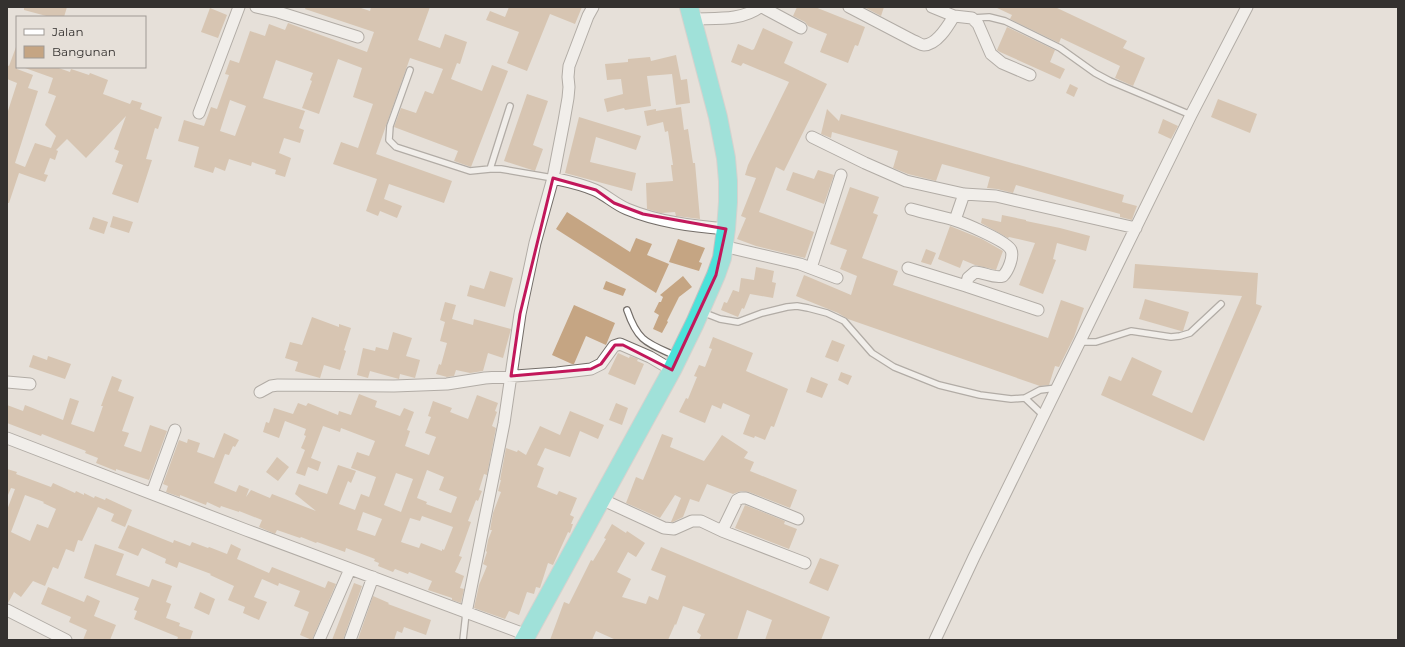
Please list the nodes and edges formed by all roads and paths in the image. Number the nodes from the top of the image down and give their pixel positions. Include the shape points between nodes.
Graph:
1 (239, 7) edge
2 (256, 7) edge
3 (593, 7) edge
4 (761, 7) edge
5 (849, 7) edge
6 (932, 7) edge
7 (1248, 8) edge
8 (691, 13) edge
9 (954, 16) junction
10 (972, 18) junction
11 (802, 28) dead end
12 (358, 37) dead end
13 (410, 70) dead end
14 (1030, 75) dead end
15 (510, 106) dead end
16 (199, 113) dead end
17 (1191, 115) junction
18 (812, 137) dead end
19 (490, 169) junction
20 (841, 175) dead end
21 (553, 178) junction
22 (964, 194) junction
23 (911, 209) dead end
24 (955, 220) junction
25 (1136, 228) junction
26 (725, 238) junction
27 (811, 268) junction
28 (908, 268) dead end
29 (837, 278) dead end
30 (966, 286) junction
31 (1221, 304) dead end
32 (627, 310) dead end
33 (1038, 310) dead end
34 (700, 311) junction
35 (1080, 342) junction
36 (675, 363) junction
37 (511, 376) junction
38 (7, 382) edge
39 (30, 384) dead end
40 (1058, 388) junction
41 (260, 392) dead end
42 (1024, 398) junction
43 (1044, 416) junction
44 (175, 430) dead end
45 (7, 438) edge
46 (152, 493) junction
47 (601, 499) junction
48 (798, 519) dead end
49 (722, 531) junction
50 (805, 563) dead end
51 (350, 569) junction
52 (373, 577) junction
53 (7, 610) edge
54 (466, 613) junction
55 (525, 637) edge
56 (66, 640) edge
57 (319, 640) edge
58 (350, 640) edge
59 (463, 640) edge
60 (935, 640) edge

1 - 16 street
2 - 12 street
3 - 21 street via 569,66 568,98
4 - 8 street via 737,17
4 - 11 street
5 - 9 street via 924,45 934,42
6 - 9 street
7 - 17 street
8 - 26 highway via 726,158 728,181
9 - 10 street
10 - 14 street via 978,24 991,54 1002,63
10 - 17 lane via 989,17 1005,21 1060,48 1110,81
13 - 19 lane via 390,126 388,140 396,147 470,171
15 - 19 lane
17 - 25 street
18 - 22 street via 906,181
19 - 21 lane
20 - 27 street
21 - 26 street via 596,190 627,209 696,226
21 - 37 street via 535,243
22 - 24 street
22 - 25 street via 996,196
23 - 24 street
24 - 30 street via 993,237 1009,247 1012,252 1008,269 1003,276 995,277 975,272 968,278
25 - 35 street
26 - 27 street
26 - 34 highway via 722,258
27 - 29 street
28 - 30 street
30 - 33 street
31 - 35 lane via 1190,333 1180,336 1131,332 1096,342
32 - 36 lane via 632,326 641,338
34 - 36 highway
34 - 42 lane via 720,319 738,322 787,307 797,306 827,313 844,321 872,353 894,367 939,386 1011,399
35 - 40 street
36 - 37 street via 650,357 620,344 614,346 600,364 591,369
36 - 47 highway
37 - 41 street via 446,384 278,385
37 - 54 street via 503,431
38 - 39 street
40 - 42 lane via 1040,390
40 - 43 street
42 - 43 lane
43 - 60 street
44 - 46 street
45 - 46 street
46 - 51 street
47 - 49 street via 664,528 679,528 687,522 697,520
47 - 55 highway
48 - 49 street via 741,498 737,500
49 - 50 street
51 - 52 street
51 - 57 street
52 - 54 street
52 - 58 street
53 - 56 street
54 - 55 street
54 - 59 lane

